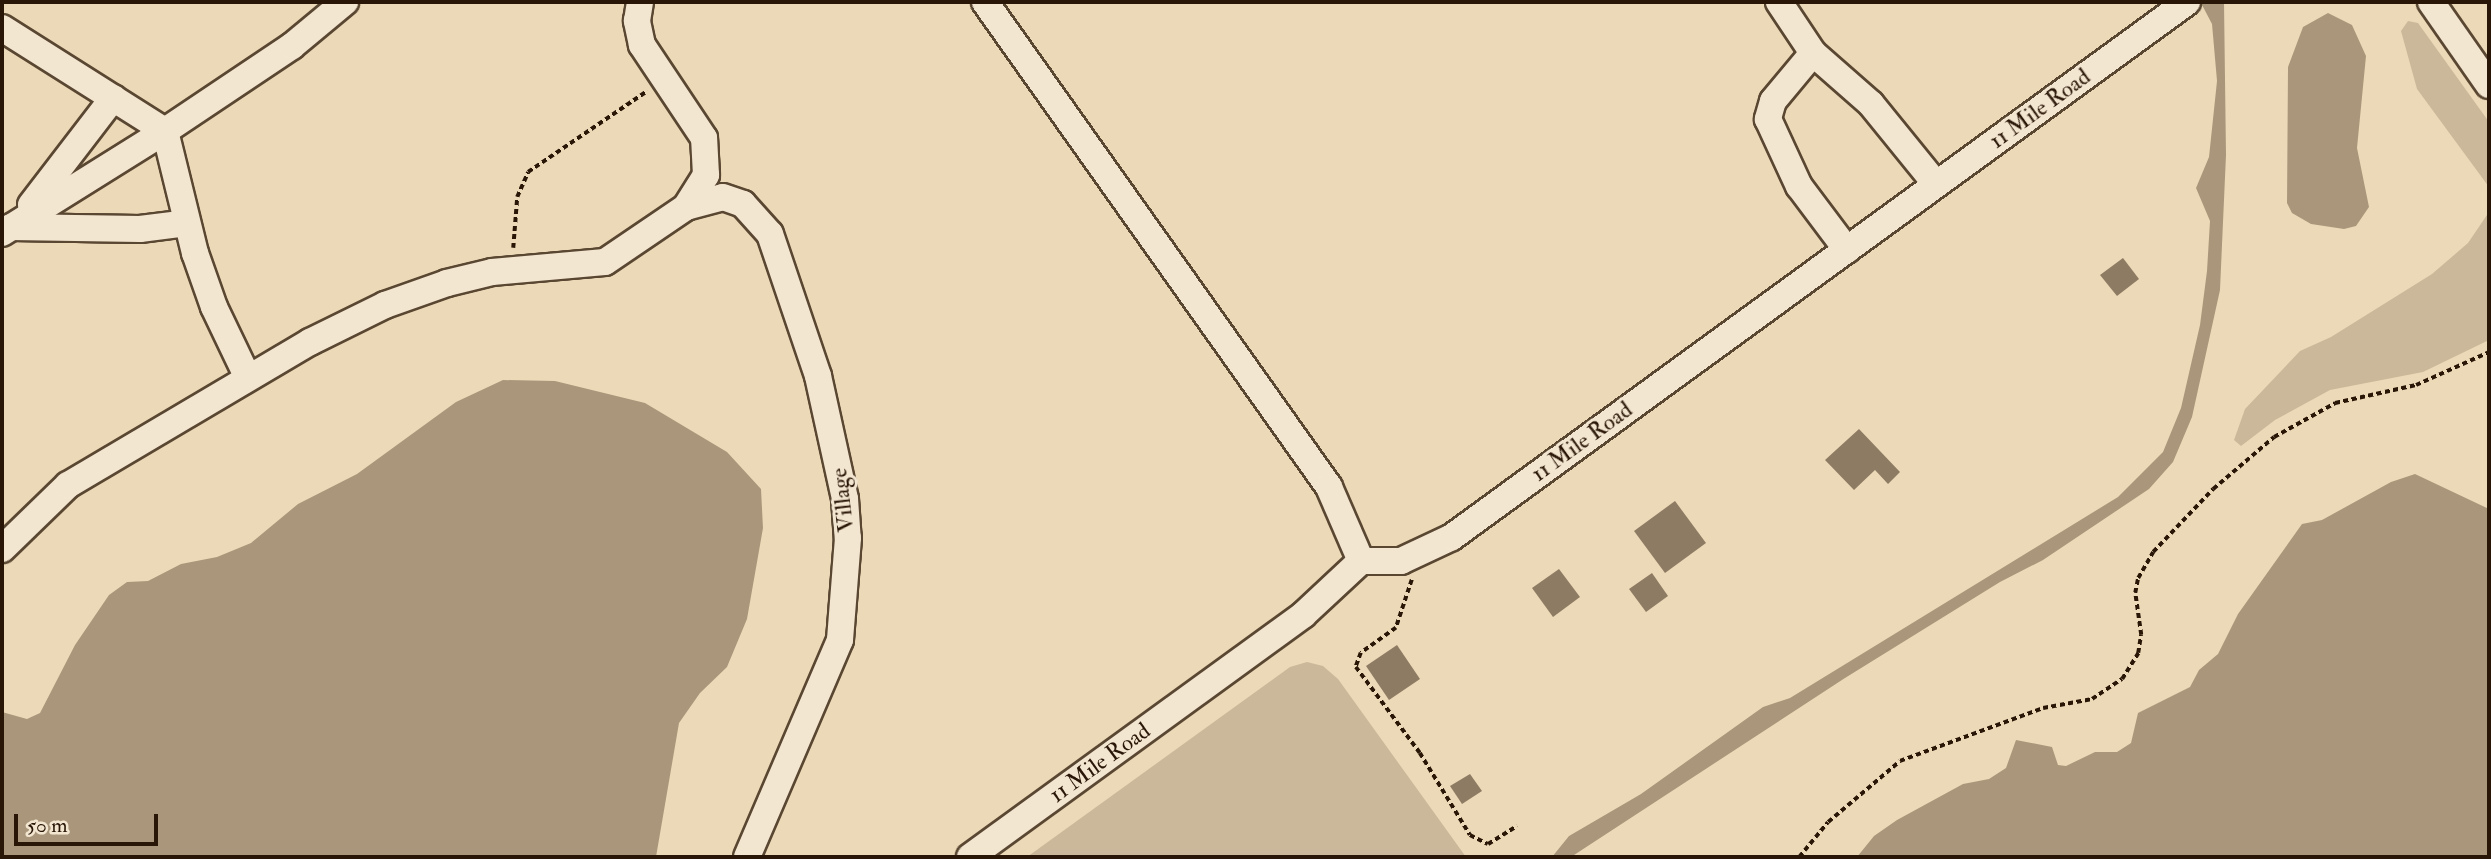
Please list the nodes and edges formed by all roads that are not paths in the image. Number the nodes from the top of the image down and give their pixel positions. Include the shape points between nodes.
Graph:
1 (345, 2) edge
2 (640, 2) edge
3 (985, 2) edge
4 (1779, 2) edge
5 (2431, 2) edge
6 (2175, 6) edge
7 (2, 28) edge
8 (1813, 53) junction
9 (2489, 85) edge
10 (113, 98) junction
11 (165, 131) junction
12 (1937, 184) junction
13 (686, 207) junction
14 (187, 223) junction
15 (6, 230) edge
16 (1847, 250) junction
17 (247, 376) junction
18 (2, 549) edge
19 (1361, 561) junction
20 (747, 857) edge
21 (970, 857) edge

1 - 11 street via 292,46
2 - 13 street via 637,21 642,45 704,138 706,175
3 - 19 street via 1329,487
4 - 8 street
5 - 9 street
6 - 12 street, 11 Mile Road
7 - 10 street
8 - 12 street via 1871,104
8 - 16 street via 1773,101 1768,119 1799,186
10 - 11 street
10 - 15 street
11 - 14 street
11 - 15 street
12 - 16 street, 11 Mile Road
13 - 17 street via 606,262 458,281 385,305
13 - 20 street, Village via 723,197 743,204 770,234 818,376 845,499 848,538 840,640
14 - 15 street via 140,229
14 - 17 street via 214,307
16 - 19 street, 11 Mile Road via 1452,537 1417,555 1387,563
17 - 18 street via 68,485
19 - 21 street, 11 Mile Road via 1303,615

